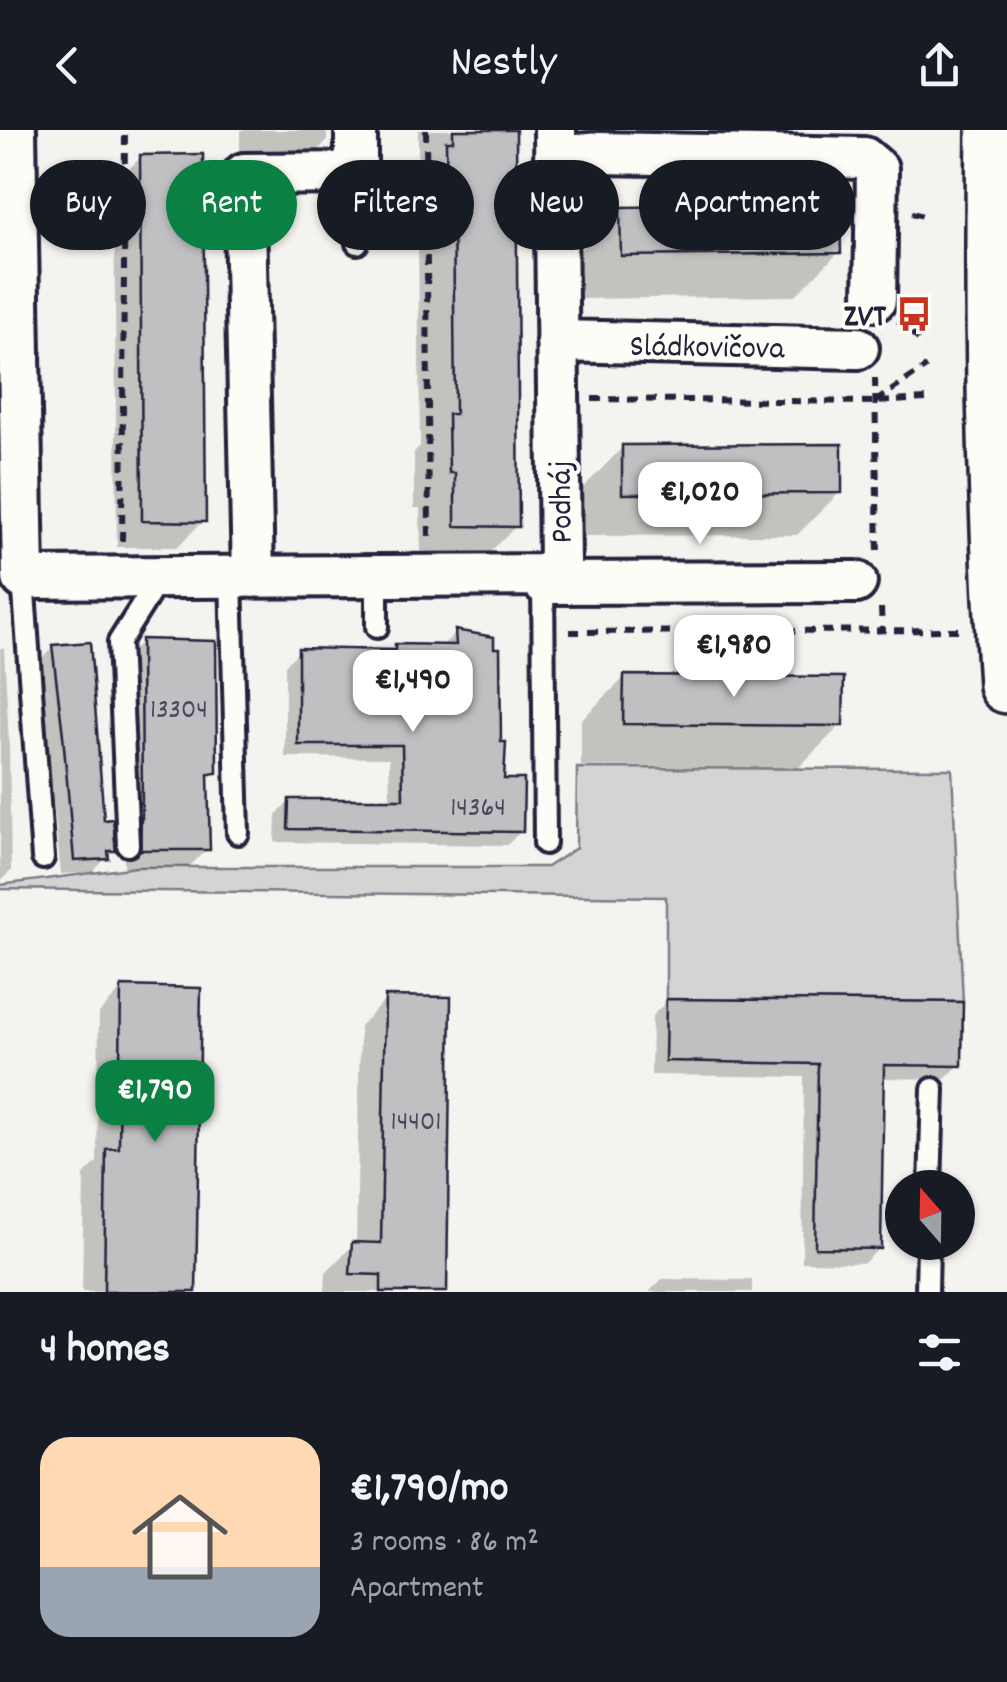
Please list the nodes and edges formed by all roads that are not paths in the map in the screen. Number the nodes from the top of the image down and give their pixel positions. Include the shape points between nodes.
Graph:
1 (15, 130) edge
2 (356, 130) edge
3 (994, 130) edge
4 (555, 144) edge
5 (356, 160) edge
6 (317, 174) edge
7 (875, 300) dead end
8 (556, 341) junction
9 (866, 357) road end
10 (1002, 419) edge
11 (20, 454) junction
12 (0, 498) edge
13 (377, 576) junction
14 (141, 577) junction
15 (242, 577) junction
16 (23, 578) junction
17 (543, 579) junction
18 (872, 581) road end
19 (377, 627) dead end
20 (1007, 684) edge
21 (238, 834) dead end
22 (545, 843) dead end
23 (128, 844) dead end
24 (43, 858) dead end
25 (932, 1090) dead end
26 (930, 1170) edge
27 (928, 1260) edge
28 (927, 1292) edge

1 - 11 street
2 - 5 street
3 - 10 main road
4 - 7 street via 600,153 864,158 877,169
4 - 8 street, Podháj
6 - 15 street via 244,174
8 - 9 street, Sládkovičova
8 - 17 street, Podháj via 560,564
10 - 20 main road
11 - 12 lane
11 - 16 street
13 - 15 street, Podháj
13 - 17 street, Podháj
13 - 19 lane
14 - 15 street, Podháj
14 - 16 street, Podháj
14 - 23 lane via 119,642
15 - 21 lane
16 - 24 lane
17 - 18 street
17 - 22 lane
25 - 26 lane
27 - 28 lane

